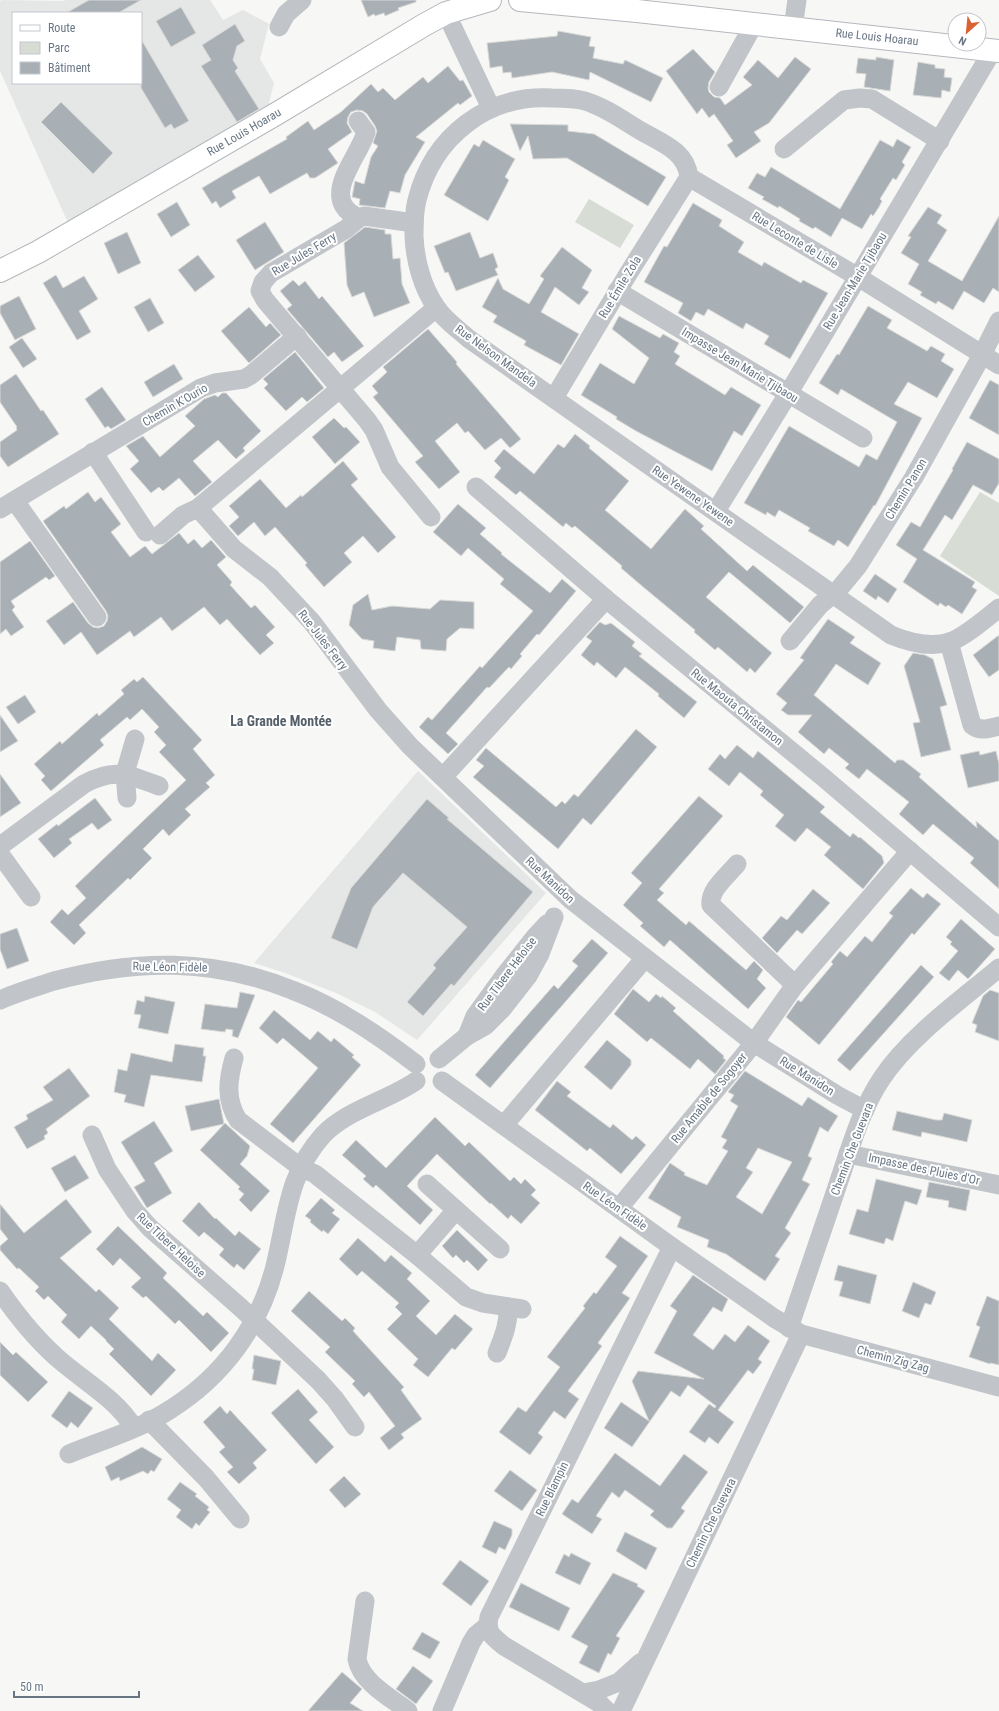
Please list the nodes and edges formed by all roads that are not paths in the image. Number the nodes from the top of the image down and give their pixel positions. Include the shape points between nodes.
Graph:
1 (302, 0) edge
2 (490, 0) edge
3 (520, 0) edge
4 (797, 0) edge
5 (446, 13) junction
6 (754, 24) junction
7 (279, 27) dead end
8 (793, 28) junction
9 (996, 50) edge
10 (719, 87) dead end
11 (491, 108) junction
12 (358, 121) dead end
13 (940, 141) junction
14 (784, 149) dead end
15 (689, 177) junction
16 (359, 218) junction
17 (414, 223) junction
18 (0, 271) edge
19 (858, 277) junction
20 (617, 291) junction
21 (436, 308) junction
22 (999, 322) edge
23 (297, 336) junction
24 (982, 355) junction
25 (999, 365) edge
26 (341, 388) junction
27 (788, 394) junction
28 (554, 398) junction
29 (863, 438) dead end
30 (94, 452) junction
31 (476, 486) dead end
32 (7, 505) edge
33 (198, 508) junction
34 (716, 511) junction
35 (431, 517) dead end
36 (832, 593) junction
37 (606, 599) junction
38 (999, 608) edge
39 (97, 617) dead end
40 (790, 641) dead end
41 (949, 642) junction
42 (999, 726) edge
43 (135, 739) dead end
44 (125, 773) junction
45 (442, 777) junction
46 (159, 786) dead end
47 (127, 798) dead end
48 (0, 846) edge
49 (910, 851) junction
50 (0, 854) edge
51 (736, 864) dead end
52 (31, 897) dead end
53 (570, 899) junction
54 (999, 927) edge
55 (645, 958) junction
56 (999, 968) edge
57 (795, 985) junction
58 (0, 1000) edge
59 (754, 1043) junction
60 (234, 1058) dead end
61 (438, 1059) junction
62 (416, 1072) junction
63 (442, 1081) junction
64 (865, 1110) junction
65 (504, 1125) junction
66 (92, 1135) dead end
67 (848, 1154) junction
68 (300, 1167) junction
69 (427, 1184) dead end
70 (999, 1185) edge
71 (618, 1208) junction
72 (456, 1210) junction
73 (672, 1246) junction
74 (500, 1249) dead end
75 (417, 1255) junction
76 (0, 1291) edge
77 (254, 1321) junction
78 (795, 1331) junction
79 (497, 1353) dead end
80 (999, 1387) edge
81 (142, 1424) junction
82 (355, 1427) dead end
83 (69, 1454) dead end
84 (240, 1519) dead end
85 (365, 1601) dead end
86 (487, 1626) junction
87 (646, 1658) junction
88 (583, 1693) junction
89 (408, 1711) edge
90 (442, 1711) edge
91 (607, 1711) edge
92 (621, 1711) edge

1 - 7 street via 286,14
2 - 5 main road, Rue Louis Hoarau
3 - 6 main road, Rue Louis Hoarau
4 - 8 street
5 - 11 street
5 - 18 main road, Rue Louis Hoarau via 276,114
6 - 8 main road, Rue Louis Hoarau
6 - 10 street
8 - 9 main road, Rue Louis Hoarau
9 - 13 street, Rue Jean-Marie Tjibaou
11 - 15 street, Rue Nelson Mandela via 540,97 586,102 671,148 685,161
11 - 17 street, Rue Nelson Mandela via 461,128 437,154 423,178 416,201
12 - 16 street via 366,132 343,179 341,197 350,213
13 - 14 street via 872,99 860,98 844,100
13 - 19 street, Rue Jean-Marie Tjibaou
15 - 19 street, Rue Leconte de Lisle
15 - 20 street, Rue Émile Zola
16 - 17 street via 364,216
16 - 23 street, Rue Jules Ferry via 346,229 271,273 263,282 260,291 265,300
17 - 21 street, Rue Nelson Mandela via 414,250 420,274
19 - 24 street, Rue Leconte de Lisle
19 - 27 street, Rue Jean-Marie Tjibaou
20 - 27 street, Impasse Jean Marie Tjibaou
20 - 28 street, Rue Émile Zola
21 - 26 street
21 - 28 street, Rue Nelson Mandela via 469,339
22 - 24 street, Chemin Panon
23 - 26 street, Rue Jules Ferry
23 - 30 street, Chemin K'Ourio via 251,375 244,379 215,383 201,388
24 - 25 street, Rue Leconte de Lisle
24 - 36 street, Chemin Panon via 914,477 877,537 858,566
26 - 33 street
26 - 35 street, Rue Jules Ferry via 374,430 390,467
27 - 29 street, Impasse Jean Marie Tjibaou
27 - 34 street, Rue Jean-Marie Tjibaou
28 - 34 street, Rue Yewene Yewene
30 - 32 street, Chemin K'Ourio
30 - 33 street via 153,533
31 - 37 street, Rue Maouta Christamon
32 - 39 street, Chemin K'Ourio
33 - 45 street, Rue Jules Ferry via 234,549 270,577 312,622 378,710
34 - 36 street, Rue Yewene Yewene
36 - 40 street, Chemin Panon
36 - 41 street, Rue Yewene Yewene via 891,635 905,641
37 - 45 street
37 - 49 street, Rue Maouta Christamon
38 - 41 street
41 - 42 street via 972,725 980,730
43 - 44 street
44 - 46 street
44 - 47 street
44 - 48 street via 96,777 84,784
45 - 53 street, Rue Manidon
49 - 54 street, Rue Maouta Christamon
49 - 57 street, Rue Amable de Sogoyer
50 - 52 street
51 - 57 street via 712,893 711,905
53 - 55 street, Rue Manidon
53 - 61 street, Rue Tibere Heloise via 504,976 475,1016 467,1036
55 - 59 street, Rue Manidon
55 - 65 street
56 - 64 street, Chemin Che Guevara via 898,1057 881,1078
57 - 59 street, Rue Amable de Sogoyer
58 - 62 street, Rue Léon Fidèle via 18,991 80,974 123,966 197,966 245,975 292,990 338,1012 384,1040
59 - 64 street, Rue Manidon
59 - 71 street, Rue Amable de Sogoyer
60 - 68 street via 228,1077 232,1111 238,1120
61 - 62 street via 421,1059
61 - 63 street via 445,1070
62 - 63 street via 421,1085 432,1088
62 - 68 street via 405,1088 346,1117 334,1126
63 - 65 street, Rue Léon Fidèle
64 - 67 street, Chemin Che Guevara
65 - 71 street, Rue Léon Fidèle
66 - 77 street, Rue Tibere Heloise via 108,1169 135,1211 150,1228
67 - 70 street, Impasse des Pluies d'Or
67 - 78 street, Chemin Che Guevara
68 - 75 street via 315,1174
68 - 77 street via 288,1200 275,1267
69 - 72 street
71 - 73 street, Rue Léon Fidèle
72 - 74 street
72 - 75 street
73 - 78 street, Rue Léon Fidèle
73 - 86 street, Rue Blampin via 489,1617
75 - 79 street via 466,1297 515,1308 509,1316
76 - 81 street via 33,1334 62,1362 128,1417
77 - 81 street via 225,1363 204,1384 171,1410
77 - 82 street, Rue Tibere Heloise via 318,1380
78 - 80 street, Chemin Zig Zag
78 - 87 street, Chemin Che Guevara
81 - 83 street
81 - 84 street via 206,1478
85 - 89 street via 357,1659 359,1667 368,1680
86 - 88 street via 492,1636 504,1646
86 - 90 street via 476,1635
87 - 88 street via 619,1682
87 - 92 street, Chemin Che Guevara
88 - 91 street

